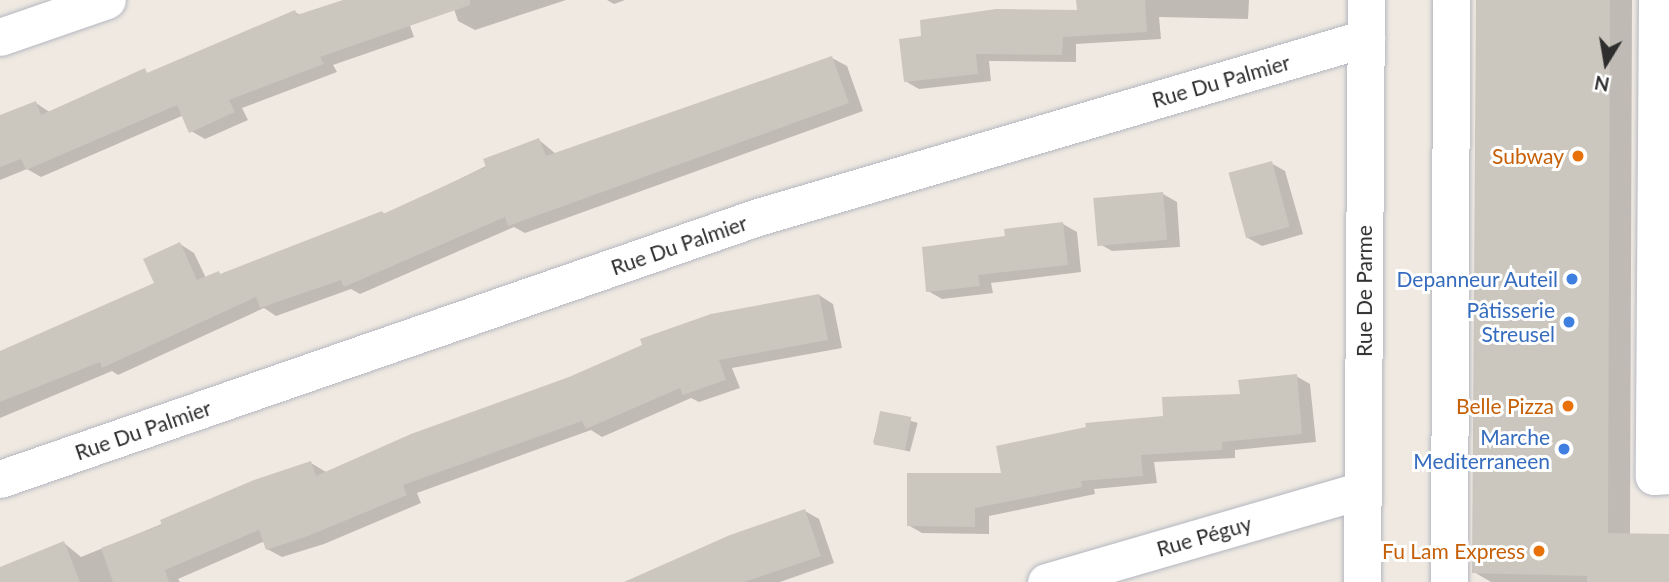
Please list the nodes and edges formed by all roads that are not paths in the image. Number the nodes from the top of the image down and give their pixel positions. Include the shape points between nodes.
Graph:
1 (107, 0) edge
2 (1366, 0) edge
3 (1451, 0) edge
4 (1657, 0) edge
5 (0, 37) edge
6 (1366, 38) junction
7 (1662, 151) edge
8 (1669, 475) edge
9 (0, 479) edge
10 (1362, 490) junction
11 (1046, 582) edge
12 (1362, 582) edge
13 (1449, 582) edge

1 - 5 street
2 - 6 street, Rue De Parme
3 - 13 street
4 - 7 street
6 - 9 street, Rue Du Palmier via 758,217
6 - 10 street, Rue De Parme
7 - 8 street via 1654,476
10 - 11 street, Rue Péguy
10 - 12 street, Rue De Parme

